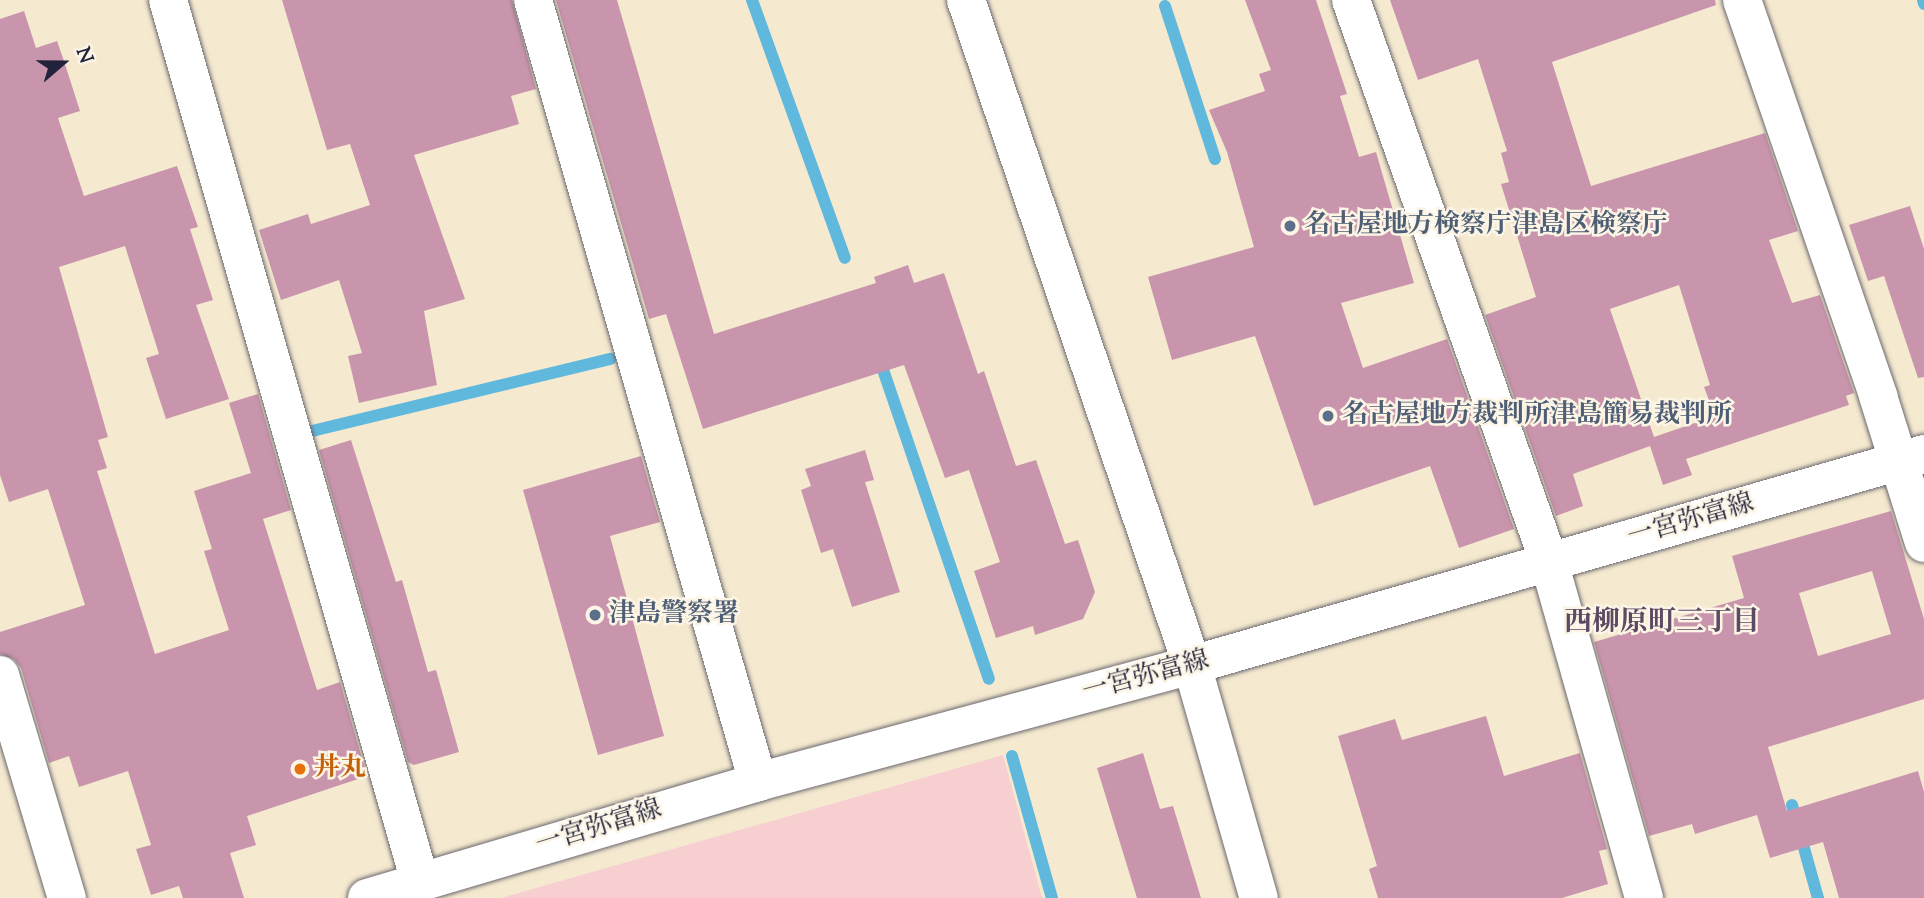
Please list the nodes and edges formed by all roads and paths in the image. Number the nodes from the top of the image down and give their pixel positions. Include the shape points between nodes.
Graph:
1 (168, 0) edge
2 (533, 0) edge
3 (966, 0) edge
4 (1351, 0) edge
5 (1742, 0) edge
6 (1912, 457) edge
7 (1924, 543) edge
8 (1549, 562) junction
9 (1192, 665) junction
10 (0, 675) edge
11 (758, 782) junction
12 (420, 882) junction
13 (67, 898) edge
14 (367, 898) edge
15 (1259, 898) edge
16 (1644, 898) edge

1 - 12 street
2 - 11 street
3 - 9 street
4 - 8 street
5 - 6 street
6 - 7 street
6 - 8 street, 一宮弥富線
8 - 9 street, 一宮弥富線
8 - 16 street
9 - 11 street, 一宮弥富線
9 - 15 street
10 - 13 street
11 - 12 street, 一宮弥富線
12 - 14 street, 一宮弥富線

